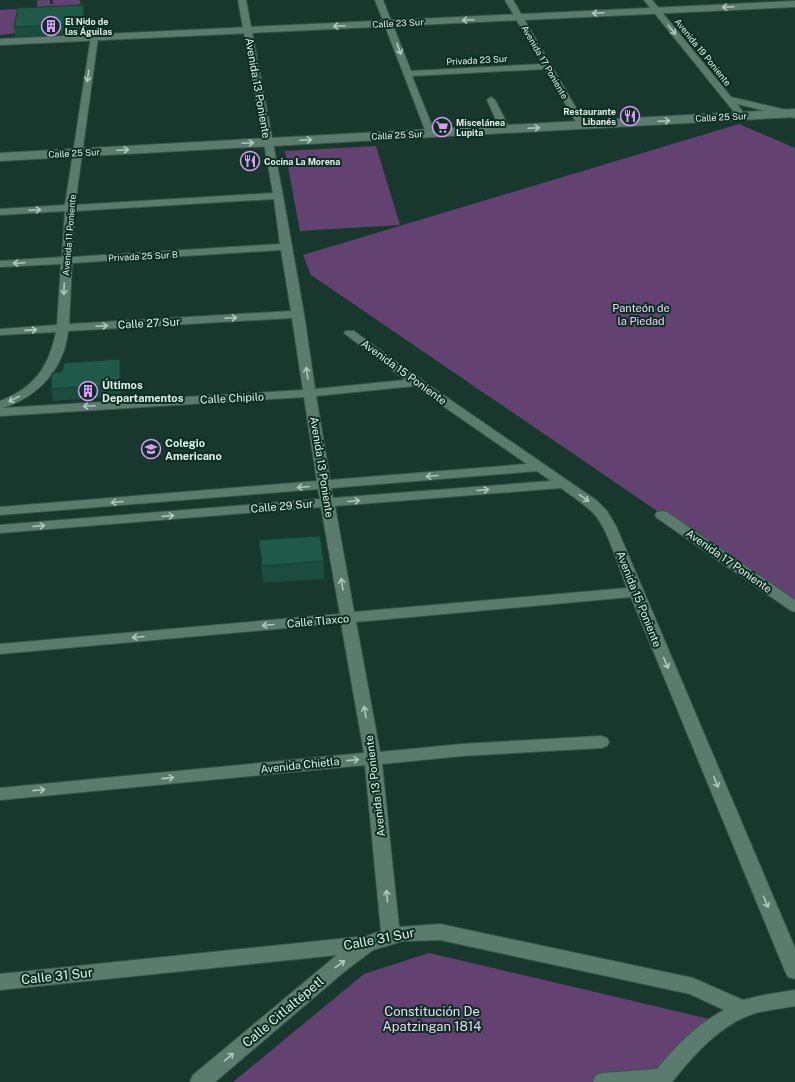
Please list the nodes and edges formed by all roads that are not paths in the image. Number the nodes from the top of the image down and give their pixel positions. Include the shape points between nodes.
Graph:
1 (242, 0) edge
2 (379, 0) edge
3 (509, 0) edge
4 (648, 0) edge
5 (795, 4) edge
6 (657, 11) junction
7 (519, 17) junction
8 (389, 24) junction
9 (247, 30) junction
10 (94, 38) junction
11 (0, 42) edge
12 (548, 66) junction
13 (408, 74) junction
14 (728, 99) junction
15 (491, 100) dead end
16 (793, 114) edge
17 (742, 116) junction
18 (582, 125) junction
19 (505, 129) junction
20 (430, 133) junction
21 (267, 142) junction
22 (77, 153) junction
23 (0, 157) edge
24 (278, 196) junction
25 (70, 208) junction
26 (0, 212) edge
27 (286, 247) junction
28 (66, 261) junction
29 (0, 264) edge
30 (298, 314) junction
31 (63, 328) junction
32 (0, 332) edge
33 (350, 333) dead end
34 (416, 382) junction
35 (310, 393) junction
36 (0, 405) edge
37 (0, 412) edge
38 (541, 467) junction
39 (564, 484) junction
40 (324, 485) junction
41 (328, 503) junction
42 (0, 511) edge
43 (662, 515) dead end
44 (0, 529) edge
45 (636, 592) junction
46 (795, 607) edge
47 (348, 618) junction
48 (0, 649) edge
49 (601, 742) dead end
50 (373, 758) junction
51 (0, 794) edge
52 (391, 935) junction
53 (368, 944) junction
54 (795, 971) edge
55 (0, 982) edge
56 (795, 998) edge
57 (742, 1009) junction
58 (660, 1080) edge
59 (200, 1082) edge
60 (603, 1082) edge

1 - 9 street, Avenida 13 Poniente
2 - 8 street
3 - 7 street, Avenida 17 Poniente
4 - 6 street, Avenida 19 Poniente
5 -> 6 main road, Calle 23 Sur
6 -> 7 main road, Calle 23 Sur
6 -> 14 street, Avenida 19 Poniente
7 -> 8 main road, Calle 23 Sur
7 - 12 street, Avenida 17 Poniente
8 -> 9 main road, Calle 23 Sur
8 -> 13 street
9 - 10 main road, Calle 23 Sur
9 - 21 street, Avenida 13 Poniente
10 - 11 main road, Calle 23 Sur
10 -> 22 street, Avenida 11 Poniente
12 - 13 street, Privada 23 Sur
12 - 18 street, Avenida 17 Poniente
13 - 20 street
14 - 16 street
14 - 17 street, Avenida 19 Poniente
15 - 19 street
16 - 17 main road, Calle 25 Sur
18 -> 17 main road, Calle 25 Sur
19 -> 18 main road, Calle 25 Sur
19 - 20 main road, Calle 25 Sur
21 -> 20 main road, Calle 25 Sur
22 -> 21 main road, Calle 25 Sur
21 - 24 street, Avenida 13 Poniente
22 - 23 main road, Calle 25 Sur
22 - 25 street, Avenida 11 Poniente
24 - 25 street
24 - 27 street, Avenida 13 Poniente
26 -> 25 street
25 - 28 street, Avenida 11 Poniente
27 - 28 street, Privada 25 Sur B
27 - 30 street, Avenida 13 Poniente
28 -> 29 street, Privada 25 Sur B
28 -> 31 street, Avenida 11 Poniente
31 -> 30 street, Calle 27 Sur
35 -> 30 street, Avenida 13 Poniente
32 -> 31 street, Calle 27 Sur
31 -> 36 street, Avenida 11 Poniente via 58,352 46,373 33,387 16,399
33 - 34 street, Avenida 15 Poniente
34 - 35 street, Calle Chipilo
34 - 38 street, Avenida 15 Poniente
35 -> 37 street, Calle Chipilo
35 - 40 street, Avenida 13 Poniente
38 - 39 street, Avenida 15 Poniente
38 -> 40 street, Calle 29 Sur
41 -> 39 street, Calle 29 Sur
39 -> 45 street, Avenida 15 Poniente via 602,514
40 - 41 street, Avenida 13 Poniente
40 -> 42 street, Calle 29 Sur
44 -> 41 street, Calle 29 Sur
47 -> 41 street, Avenida 13 Poniente
43 - 46 street, Avenida 17 Poniente
45 - 47 street, Calle Tlaxco
45 -> 54 street, Avenida 15 Poniente
47 -> 48 street, Calle Tlaxco
50 -> 47 street, Avenida 13 Poniente
49 - 50 street, Avenida Chietla
51 -> 50 street, Avenida Chietla
52 -> 50 street, Avenida 13 Poniente
52 - 53 street, Calle 31 Sur
52 - 57 street, Calle 31 Sur via 440,932 693,986
53 - 55 street, Calle 31 Sur
59 -> 53 street, Calle Citlaltépetl via 338,965
56 - 57 street
57 - 58 street via 718,1023 688,1047
58 - 60 street

